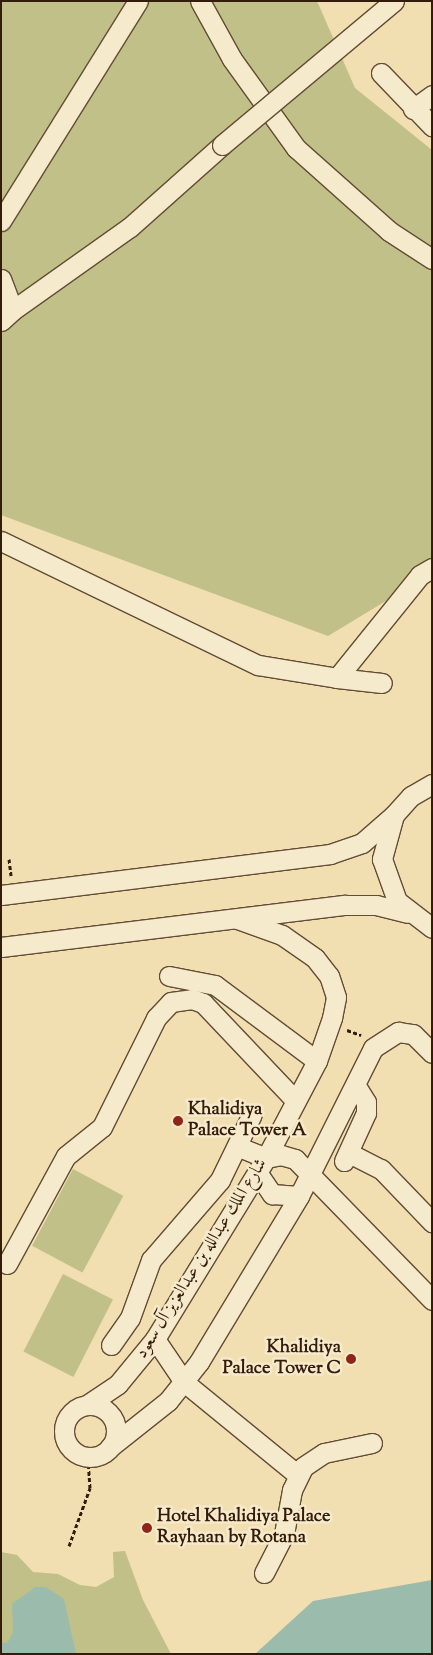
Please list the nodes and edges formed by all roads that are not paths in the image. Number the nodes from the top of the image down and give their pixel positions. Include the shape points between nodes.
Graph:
1 (138, 1) edge
2 (200, 1) edge
3 (394, 1) edge
4 (381, 72) dead end
5 (432, 95) edge
6 (413, 109) junction
7 (432, 126) edge
8 (1, 221) edge
9 (432, 259) edge
10 (1, 279) edge
11 (7, 315) edge
12 (1, 541) edge
13 (432, 568) edge
14 (337, 678) junction
15 (382, 683) dead end
16 (429, 783) edge
17 (394, 815) junction
18 (1, 895) edge
19 (237, 919) junction
20 (423, 924) edge
21 (1, 947) edge
22 (169, 976) dead end
23 (432, 1053) edge
24 (317, 1061) junction
25 (356, 1086) junction
26 (295, 1100) junction
27 (252, 1114) dead end
28 (239, 1147) junction
29 (261, 1165) junction
30 (309, 1178) junction
31 (299, 1196) junction
32 (432, 1222) edge
33 (7, 1264) dead end
34 (432, 1300) edge
35 (134, 1308) junction
36 (163, 1321) junction
37 (155, 1339) junction
38 (110, 1344) dead end
39 (184, 1382) junction
40 (87, 1405) junction
41 (372, 1444) dead end
42 (110, 1447) junction
43 (298, 1474) junction
44 (264, 1573) dead end

1 - 8 street
2 - 9 street via 232,59 296,148 389,231
3 - 11 street, bridge via 130,227
4 - 6 street
5 - 6 street
6 - 7 street
10 - 11 street
12 - 14 street via 258,665
13 - 14 street via 420,575
14 - 15 street
16 - 17 street
17 - 18 street via 362,843 330,854
17 - 20 street via 382,859 390,888
19 - 20 street, شارع الملك عبدالله بن عبدالعزيز آل سعود via 360,904
19 - 21 street, شارع الملك عبدالله بن عبدالعزيز آل سعود
19 - 24 street, شارع الملك عبدالله بن عبدالعزيز آل سعود via 289,939 316,958 329,976 336,996
22 - 24 street via 214,985
23 - 25 street via 413,1034 398,1032 383,1037 373,1048
24 - 26 street, شارع الملك عبدالله بن عبدالعزيز آل سعود
25 - 30 street
25 - 32 street via 367,1108 346,1157 381,1169
26 - 29 street, شارع الملك عبدالله بن عبدالعزيز آل سعود
26 - 33 street via 203,1003 192,999 171,1002 156,1018 102,1127 63,1161
27 - 28 street
28 - 29 street
28 - 35 street via 209,1195 171,1232 151,1260
29 - 30 street via 288,1156 301,1164
29 - 31 street via 272,1194
29 - 36 street, شارع الملك عبدالله بن عبدالعزيز آل سعود
30 - 31 street
30 - 34 street
31 - 39 street
35 - 36 street
35 - 38 street
36 - 37 street, شارع الملك عبدالله بن عبدالعزيز آل سعود
37 - 39 street
37 - 40 street, شارع الملك عبدالله بن عبدالعزيز آل سعود via 118,1384
39 - 42 street via 150,1418
39 - 43 street
40 - 42 street via 110,1415 116,1431
40 - 42 street via 72,1412 64,1428 67,1444 88,1457
41 - 43 street via 316,1456
43 - 44 street via 284,1534

